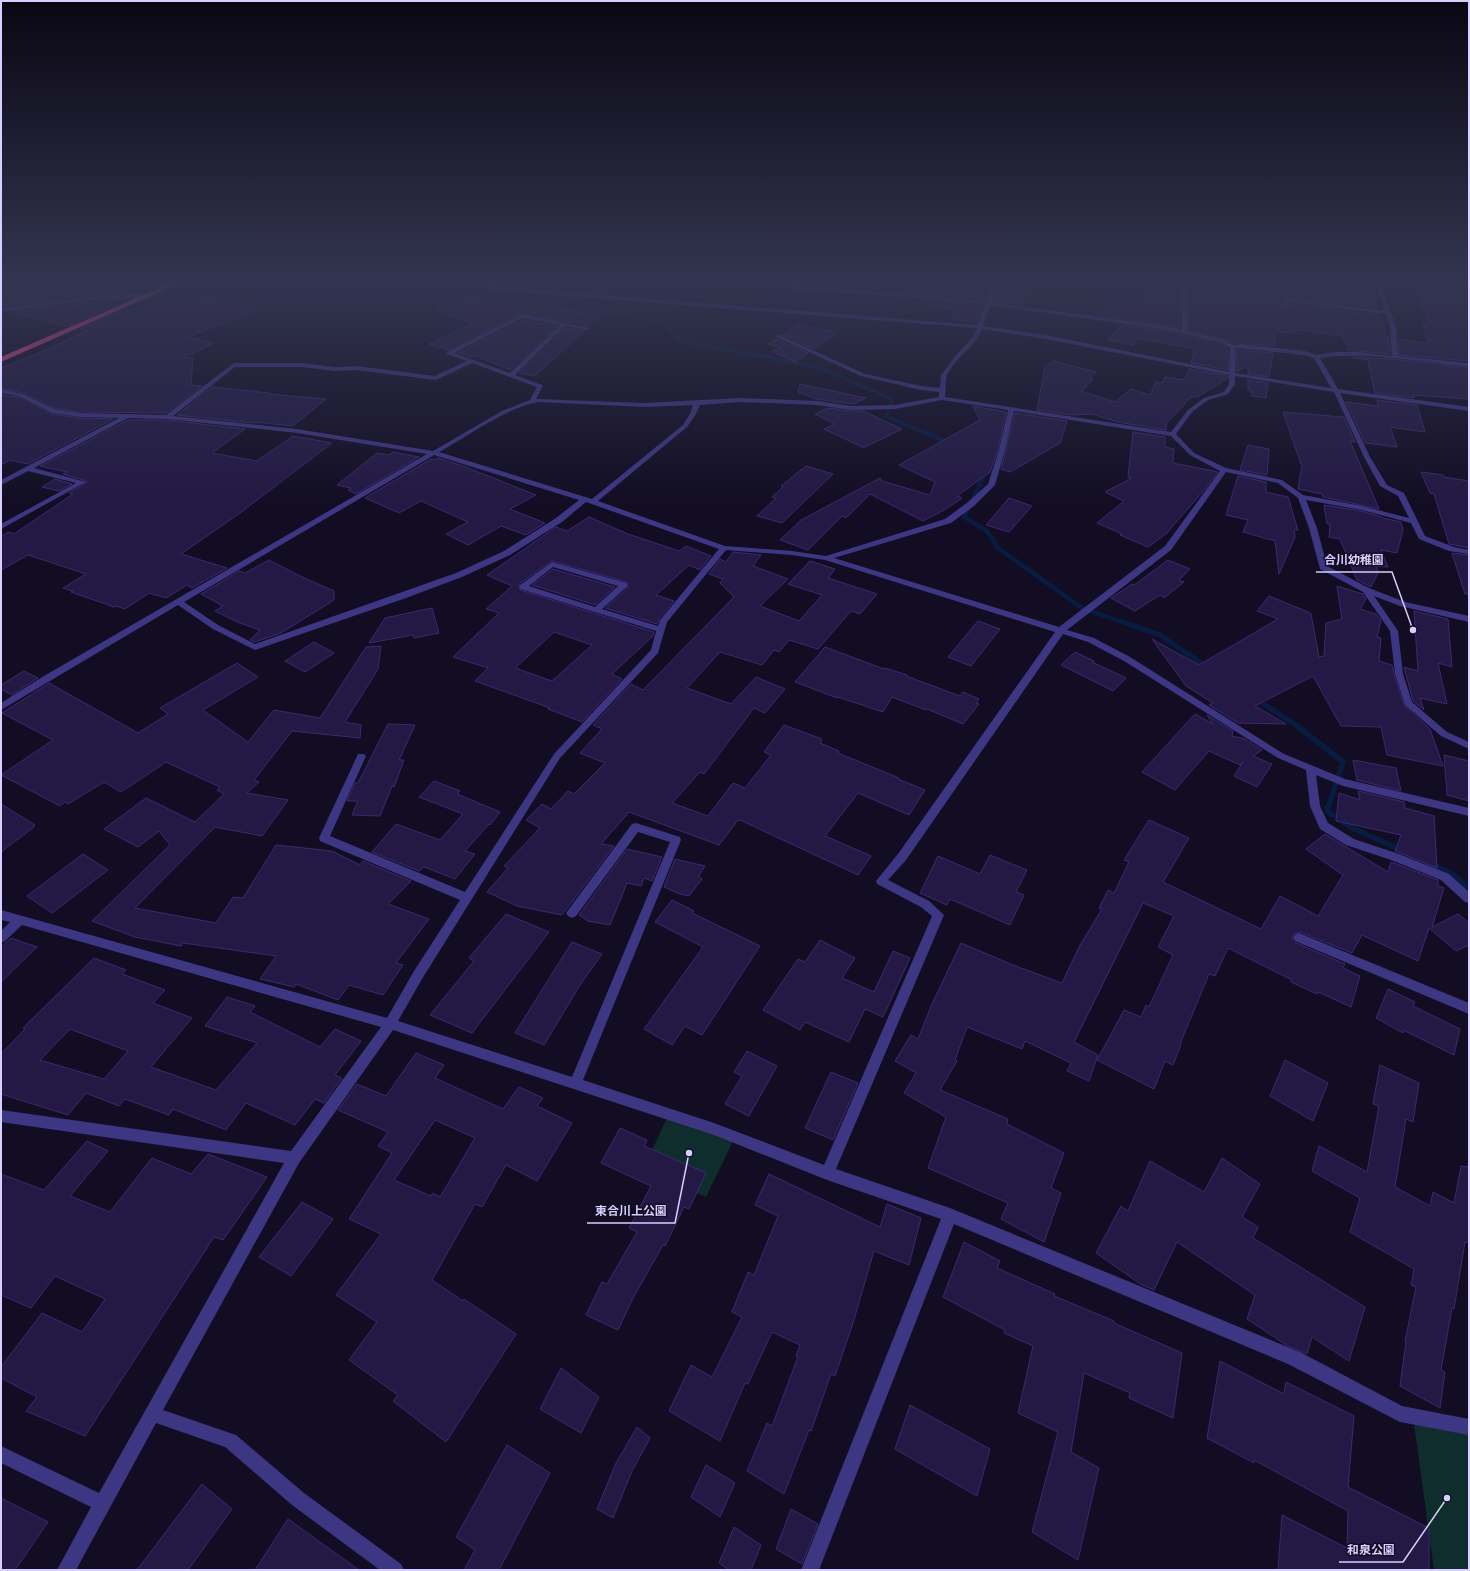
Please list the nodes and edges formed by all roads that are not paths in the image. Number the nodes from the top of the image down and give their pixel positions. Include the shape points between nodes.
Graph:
1 (460, 357) edge
2 (530, 357) edge
3 (824, 357) edge
4 (957, 357) edge
5 (1148, 357) edge
6 (1233, 357) edge
7 (1316, 357) edge
8 (1398, 357) edge
9 (472, 362) junction
10 (1469, 365) edge
11 (1232, 374) junction
12 (511, 376) junction
13 (943, 390) junction
14 (1, 391) edge
15 (1336, 392) junction
16 (942, 398) junction
17 (532, 401) junction
18 (697, 403) junction
19 (1011, 409) junction
20 (1469, 409) edge
21 (125, 417) junction
22 (167, 417) junction
23 (1173, 434) junction
24 (434, 453) junction
25 (27, 469) junction
26 (1224, 470) junction
27 (1, 483) edge
28 (1301, 497) junction
29 (584, 500) junction
30 (593, 502) junction
31 (1413, 521) junction
32 (1, 526) edge
33 (724, 548) junction
34 (1469, 552) edge
35 (826, 558) junction
36 (1366, 590) junction
37 (179, 602) junction
38 (596, 610) junction
39 (1469, 619) edge
40 (661, 630) junction
41 (1061, 630) junction
42 (1, 707) edge
43 (1469, 746) edge
44 (361, 756) dead end
45 (1312, 770) junction
46 (1469, 812) edge
47 (467, 898) junction
48 (1469, 898) edge
49 (572, 913) dead end
50 (1, 915) edge
51 (20, 920) junction
52 (1, 938) edge
53 (1299, 938) dead end
54 (1469, 1009) edge
55 (390, 1024) junction
56 (575, 1084) junction
57 (1, 1116) edge
58 (294, 1158) junction
59 (827, 1173) junction
60 (950, 1215) junction
61 (152, 1414) junction
62 (1469, 1427) edge
63 (1, 1454) edge
64 (103, 1504) junction
65 (66, 1570) edge
66 (395, 1570) edge
67 (810, 1570) edge

1 - 9 street
2 - 12 street
3 - 13 street via 863,375 921,388
4 - 13 street via 944,375
5 - 11 street
6 - 11 street
7 - 15 street
8 - 10 street
9 - 12 street
9 - 22 street via 436,378 356,368 335,369 302,365 234,366
11 - 15 street
11 - 23 street via 1232,384 1226,393 1206,399 1190,411
12 - 17 street via 540,386
13 - 16 street
14 - 21 street via 20,395 52,410 81,415
15 - 20 street
15 - 31 street via 1384,486 1401,495
16 - 18 street via 895,407 851,408 817,403 740,400
16 - 19 street
17 - 18 street via 645,405
17 - 24 street via 504,412
18 - 30 street via 685,426
19 - 23 street
19 - 35 street via 991,485 971,504 948,521
21 - 22 street
21 - 25 street
22 - 24 street via 297,431
23 - 26 street via 1192,454
24 - 29 street
24 - 37 street
25 - 27 street
25 - 32 street via 82,482
26 - 28 street via 1280,481
26 - 41 street via 1168,548
28 - 31 street via 1362,508
28 - 36 street via 1313,528 1323,567
29 - 30 street
29 - 37 street via 559,520 507,553 459,575 255,647 232,638
30 - 33 street
31 - 34 street via 1422,537 1452,549
33 - 35 street
33 - 40 street via 663,622
35 - 41 street
36 - 39 street via 1402,604
36 - 43 street via 1394,631 1399,674 1408,703 1444,734
37 - 42 street
38 - 38 street via 545,594 523,587 552,564 624,585
38 - 40 street
40 - 47 street via 655,651 557,756
41 - 45 street via 1091,640 1127,659 1281,756
41 - 59 street via 902,857 881,881 925,904 938,915
44 - 47 street via 324,838
45 - 46 street via 1343,782
45 - 48 street via 1315,806 1324,826 1350,842 1446,877
47 - 55 street via 418,974
49 - 56 street via 636,827 676,840
50 - 51 street
51 - 52 street
51 - 55 street
53 - 54 street
55 - 56 street
55 - 58 street
56 - 59 street via 714,1129
57 - 58 street
58 - 61 street
59 - 60 street
60 - 62 street via 1294,1358 1400,1414
60 - 67 street
61 - 64 street
61 - 66 street via 230,1441 298,1499
63 - 64 street
64 - 65 street

